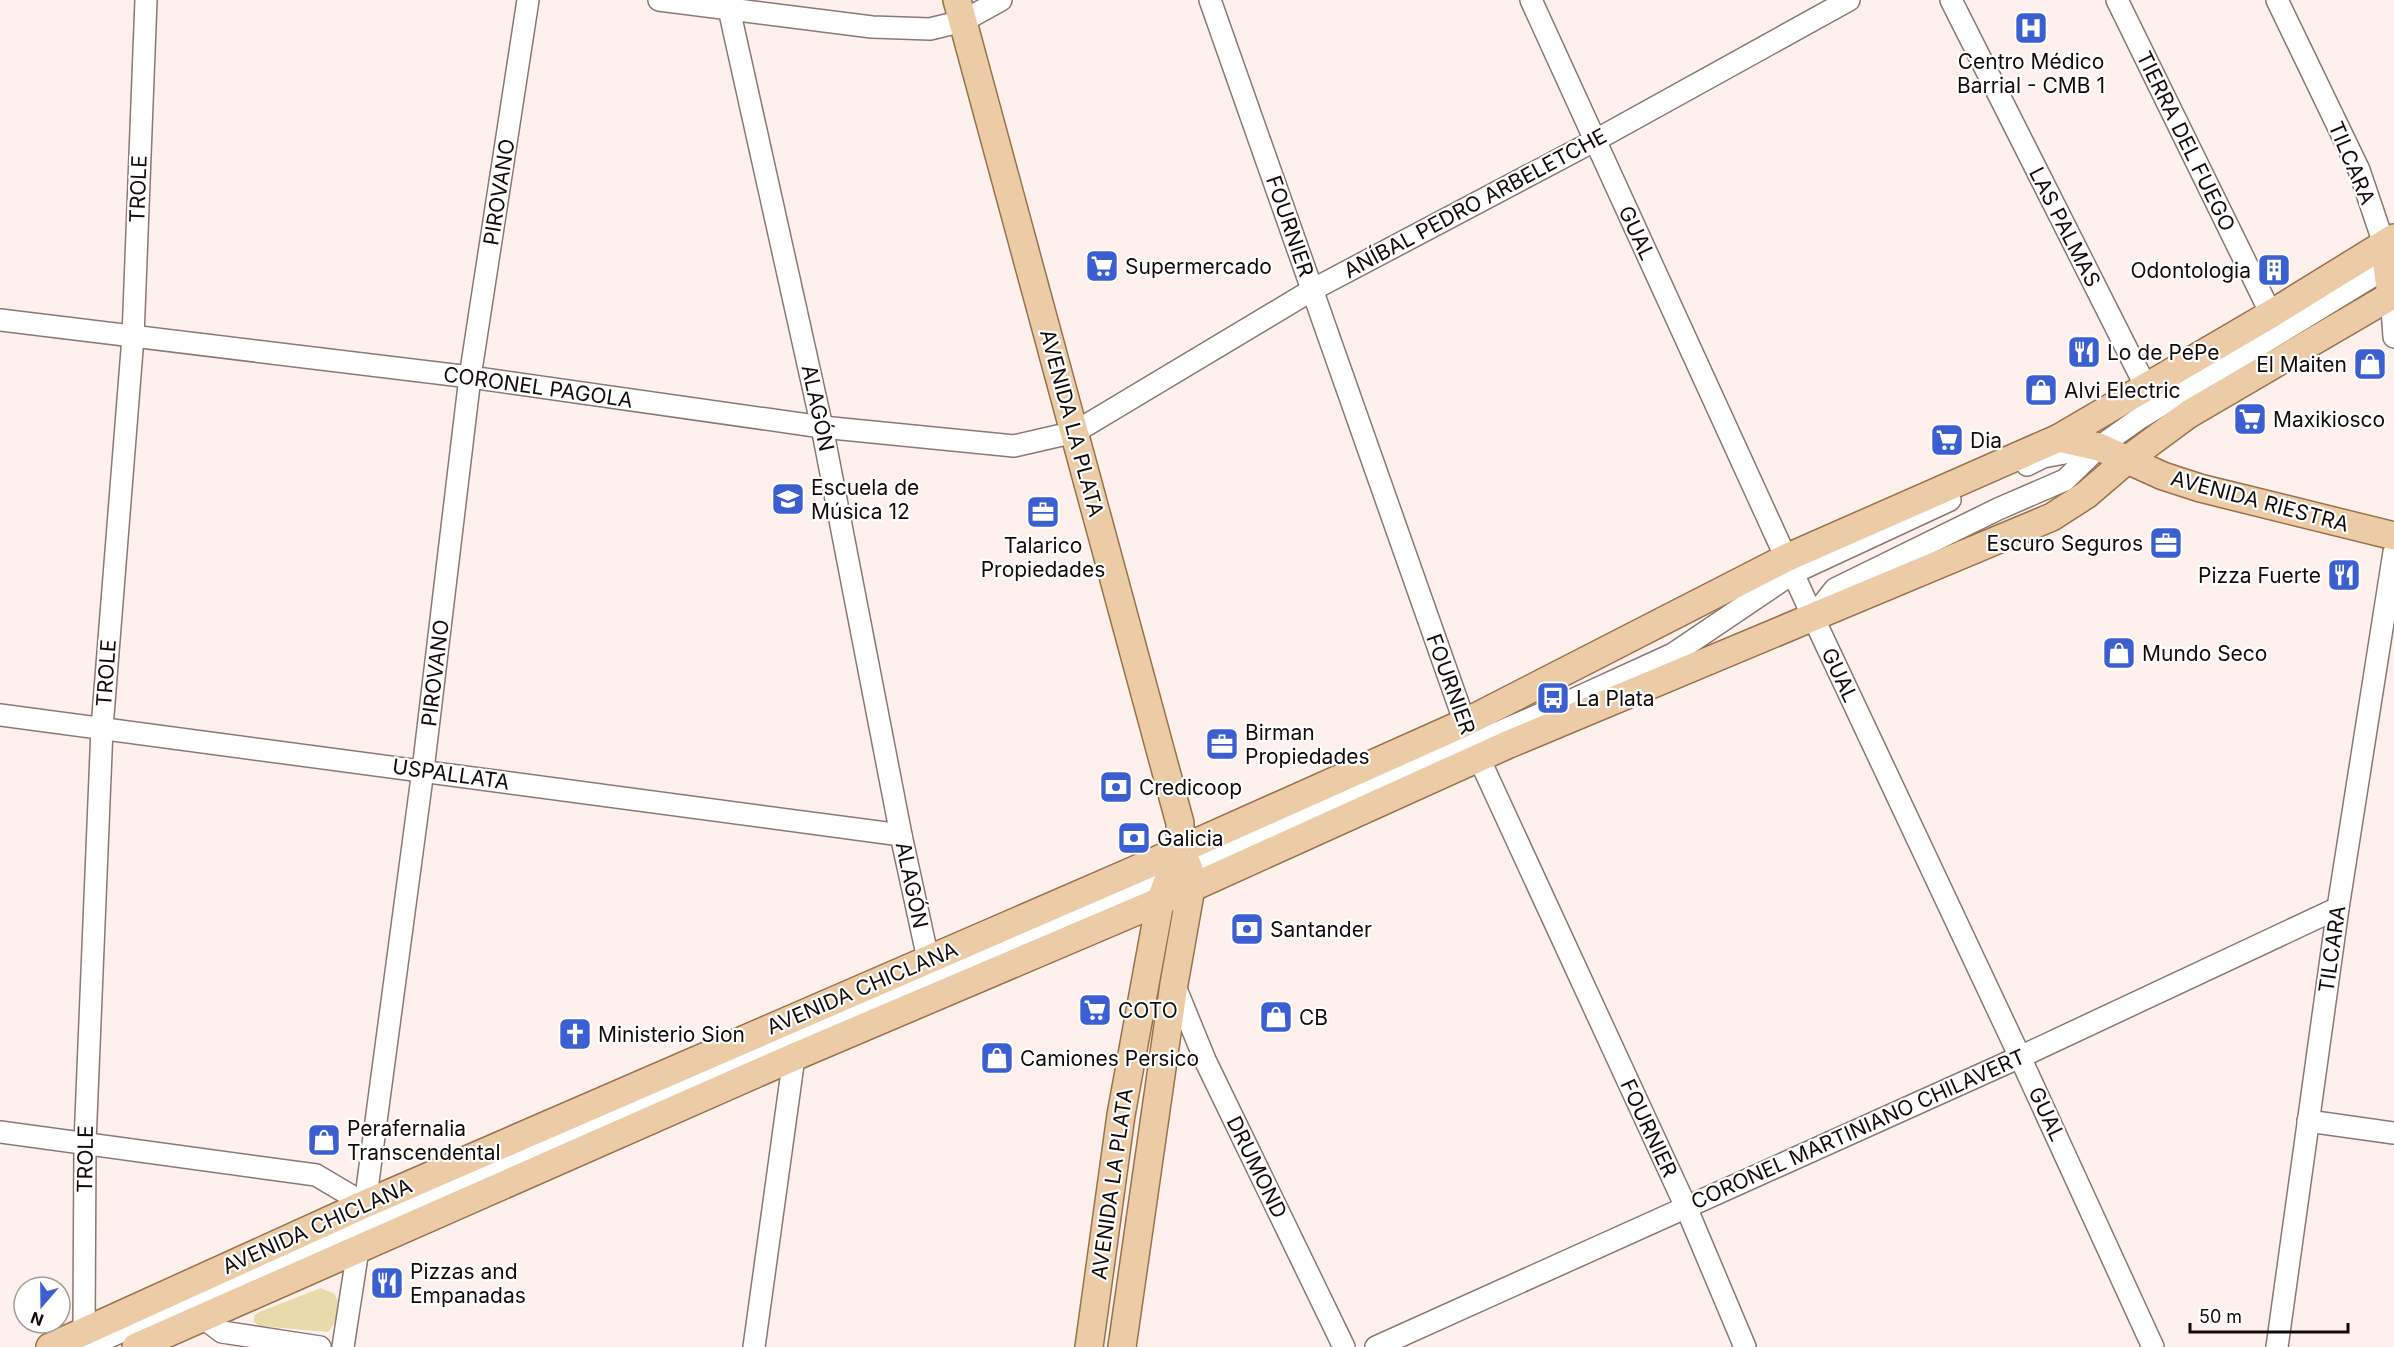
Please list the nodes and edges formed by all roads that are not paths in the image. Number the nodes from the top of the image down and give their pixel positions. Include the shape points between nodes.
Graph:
1 (146, 0) edge
2 (528, 0) edge
3 (659, 0) edge
4 (1001, 0) edge
5 (1210, 0) edge
6 (1531, 0) edge
7 (1849, 0) edge
8 (1951, 0) edge
9 (2117, 0) edge
10 (2277, 0) edge
11 (728, 5) edge
12 (960, 11) edge
13 (1594, 141) junction
14 (2391, 267) edge
15 (1312, 290) junction
16 (2271, 314) junction
17 (0, 321) edge
18 (133, 337) junction
19 (2394, 337) edge
20 (470, 377) junction
21 (2146, 387) junction
22 (2140, 418) junction
23 (822, 427) junction
24 (1075, 432) junction
25 (2059, 438) junction
26 (2099, 447) junction
27 (2128, 459) junction
28 (2394, 536) edge
29 (2394, 552) edge
30 (1790, 565) junction
31 (1813, 617) junction
32 (0, 715) edge
33 (102, 728) junction
34 (1472, 741) junction
35 (423, 770) junction
36 (901, 835) junction
37 (1182, 870) junction
38 (1160, 902) junction
39 (2338, 908) junction
40 (928, 959) junction
41 (1174, 984) junction
42 (2020, 1056) junction
43 (795, 1057) junction
44 (2308, 1121) junction
45 (0, 1132) edge
46 (2394, 1133) edge
47 (85, 1143) junction
48 (1686, 1207) junction
49 (362, 1227) junction
50 (202, 1317) junction
51 (86, 1343) edge
52 (50, 1347) edge
53 (136, 1347) edge
54 (320, 1347) edge
55 (343, 1347) edge
56 (754, 1347) edge
57 (1089, 1347) edge
58 (1122, 1347) edge
59 (1344, 1347) edge
60 (1376, 1347) edge
61 (1745, 1347) edge
62 (2153, 1347) edge
63 (2277, 1347) edge

1 - 18 street, TROLE
2 - 20 street, PIROVANO
3 - 11 street
4 - 12 street
5 - 15 street, FOURNIER
6 - 13 street, GUAL
7 - 13 street, ANÍBAL PEDRO ARBELETCHE
8 - 21 street, LAS PALMAS
9 - 16 street, TIERRA DEL FUEGO
10 - 14 street, TILCARA via 2359,170
11 - 12 street via 872,27 930,28
11 - 23 street, ALAGÓN
12 - 24 main road, AVENIDA LA PLATA
13 - 15 street, ANÍBAL PEDRO ARBELETCHE
13 - 30 street, GUAL
14 - 16 main road
14 - 19 street, TILCARA
14 - 22 street
14 - 27 main road
15 - 24 street, ANÍBAL PEDRO ARBELETCHE
15 - 34 street, FOURNIER
16 - 21 main road
17 - 18 street, CORONEL PAGOLA
18 - 20 street, CORONEL PAGOLA
18 - 33 street, TROLE
20 - 23 street, CORONEL PAGOLA
20 - 35 street, PIROVANO
21 - 22 street
21 - 25 main road
22 - 26 street
22 - 27 street
23 - 24 street, CORONEL PAGOLA via 1014,447
23 - 36 street, ALAGÓN
24 - 37 main road, AVENIDA LA PLATA via 1180,823
25 - 26 main road, AVENIDA RIESTRA
25 - 30 main road
26 - 27 main road, AVENIDA RIESTRA
26 - 30 street via 2043,457
26 - 31 street via 2065,480 1835,589
27 - 28 main road, AVENIDA RIESTRA via 2200,488
27 - 31 main road via 2086,495 2052,517
29 - 39 street, TILCARA
30 - 31 street, GUAL
30 - 34 main road
31 - 34 main road
31 - 42 street, GUAL
32 - 33 street, USPALLATA
33 - 35 street, USPALLATA
33 - 47 street, TROLE
34 - 37 main road
34 - 37 main road via 1226,830
34 - 48 street, FOURNIER
35 - 36 street, USPALLATA
35 - 49 street, PIROVANO
36 - 40 street, ALAGÓN
37 - 38 main road, AVENIDA CHICLANA
37 - 40 main road, AVENIDA CHICLANA
37 - 41 main road, AVENIDA LA PLATA
37 - 49 street
38 - 43 main road, AVENIDA CHICLANA
38 - 57 main road, AVENIDA LA PLATA via 1121,1115
39 - 42 street, CORONEL MARTINIANO CHILAVERT
39 - 44 street, TILCARA
40 - 49 main road, AVENIDA CHICLANA
41 - 58 main road, AVENIDA LA PLATA
41 - 59 street, DRUMOND via 1205,1060
42 - 48 street, CORONEL MARTINIANO CHILAVERT
42 - 62 street, GUAL
43 - 49 main road, AVENIDA CHICLANA
43 - 56 street
44 - 46 street
44 - 63 street, TILCARA
45 - 47 street
47 - 49 street via 316,1175
47 - 51 street, TROLE
48 - 60 street, CORONEL MARTINIANO CHILAVERT
48 - 61 street, FOURNIER
49 - 50 main road, AVENIDA CHICLANA
49 - 51 main road, AVENIDA CHICLANA
49 - 55 street, PIROVANO
50 - 53 main road, AVENIDA CHICLANA
50 - 54 street via 222,1332
51 - 52 main road, AVENIDA CHICLANA

